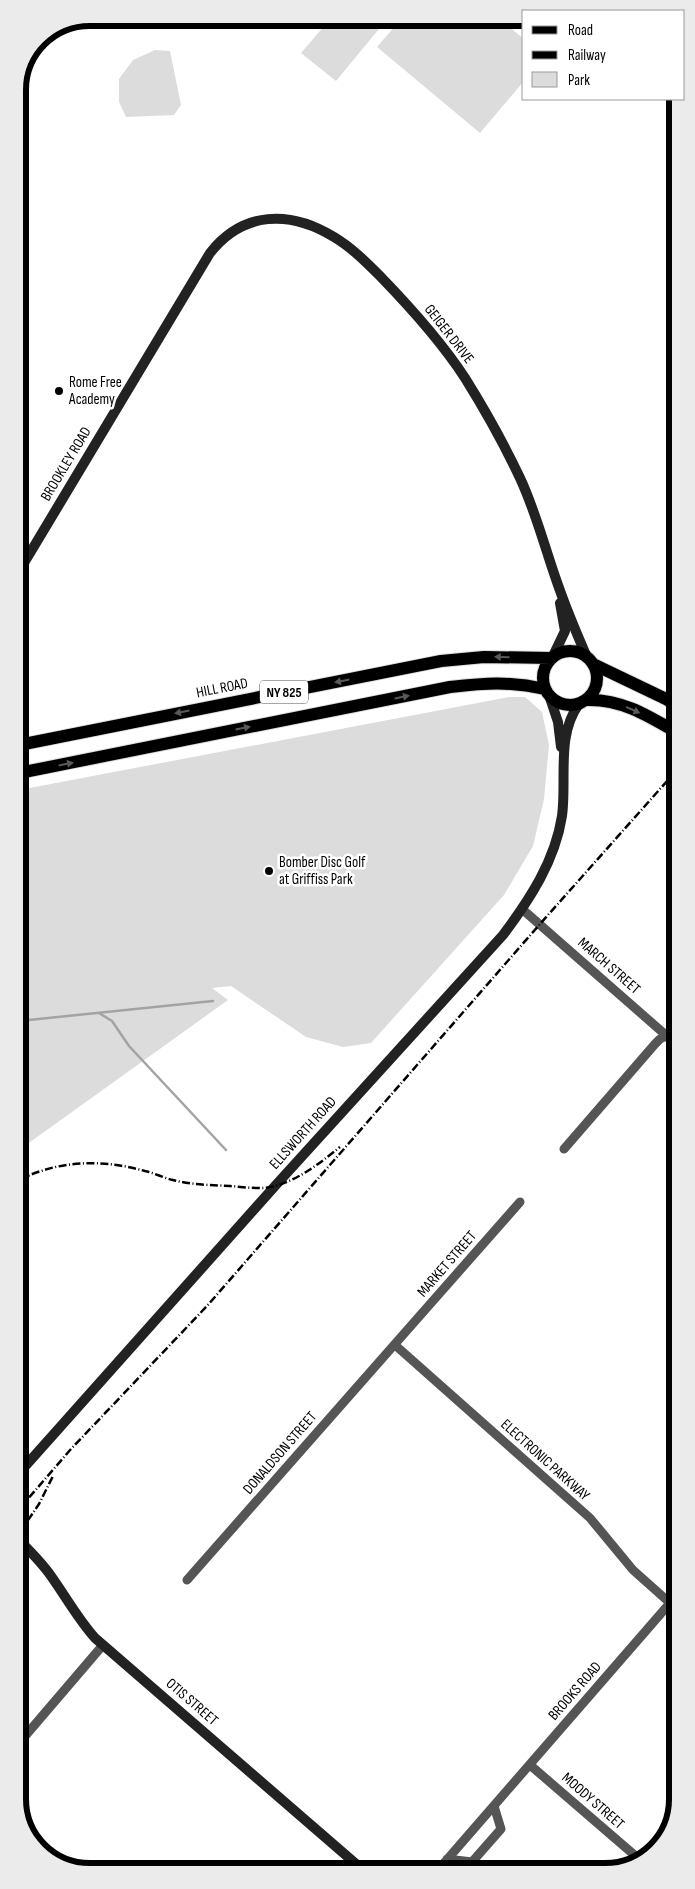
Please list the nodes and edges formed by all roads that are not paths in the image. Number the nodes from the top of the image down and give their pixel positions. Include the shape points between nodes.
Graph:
1 (218, 242) joint
2 (26, 560) edge
3 (558, 587) junction
4 (586, 655) junction
5 (552, 657) junction
6 (595, 665) junction
7 (547, 692) junction
8 (669, 701) edge
9 (583, 702) junction
10 (669, 728) edge
11 (26, 744) edge
12 (26, 772) edge
13 (564, 790) junction
14 (522, 909) junction
15 (667, 1036) joint
16 (564, 1149) dead end
17 (520, 1202) dead end
18 (395, 1344) junction
19 (26, 1465) edge
20 (26, 1547) edge
21 (187, 1580) dead end
22 (669, 1602) edge
23 (669, 1604) edge
24 (103, 1645) junction
25 (26, 1735) edge
26 (530, 1764) junction
27 (494, 1806) junction
28 (634, 1855) edge
29 (447, 1859) junction
30 (355, 1863) edge
31 (444, 1863) edge

1 - 2 street, BROOKLEY ROAD
1 - 3 street, GEIGER DRIVE via 238,227 270,218 317,228 346,244 405,301 465,379 505,448 534,514
3 - 4 street, GEIGER DRIVE
3 - 5 street, GEIGER DRIVE via 564,631
4 - 5 main road, NY 825 via 570,650
4 - 6 main road
5 - 7 main road via 543,673
5 -> 11 main road, HILL ROAD / NY 825 via 441,661
6 - 8 main road
6 - 9 main road via 598,672 596,688
7 - 9 main road, NY 825 via 563,704 571,706
12 -> 7 main road, NY 825 via 450,687 500,682
7 - 13 street, ELLSWORTH ROAD via 558,722
9 -> 10 main road, NY 825 via 605,700 618,703
9 - 13 street, ELLSWORTH ROAD via 569,723
13 - 14 street, ELLSWORTH ROAD via 562,817 551,856
14 - 15 street, MARCH STREET
14 - 19 street, ELLSWORTH ROAD via 503,935
15 - 16 street via 655,1044
17 - 18 street, MARKET STREET
18 - 21 street, DONALDSON STREET
18 - 22 street, ELECTRONIC PARKWAY via 590,1518 633,1570
20 - 24 street, OTIS STREET via 85,1627
23 - 26 street, BROOKS ROAD
24 - 25 street
24 - 30 street, OTIS STREET
26 - 27 street, BROOKS ROAD
26 - 28 street, MOODY STREET
27 - 29 street, BROOKS ROAD
27 - 29 street via 501,1830 472,1862
29 - 31 street, BROOKS ROAD

